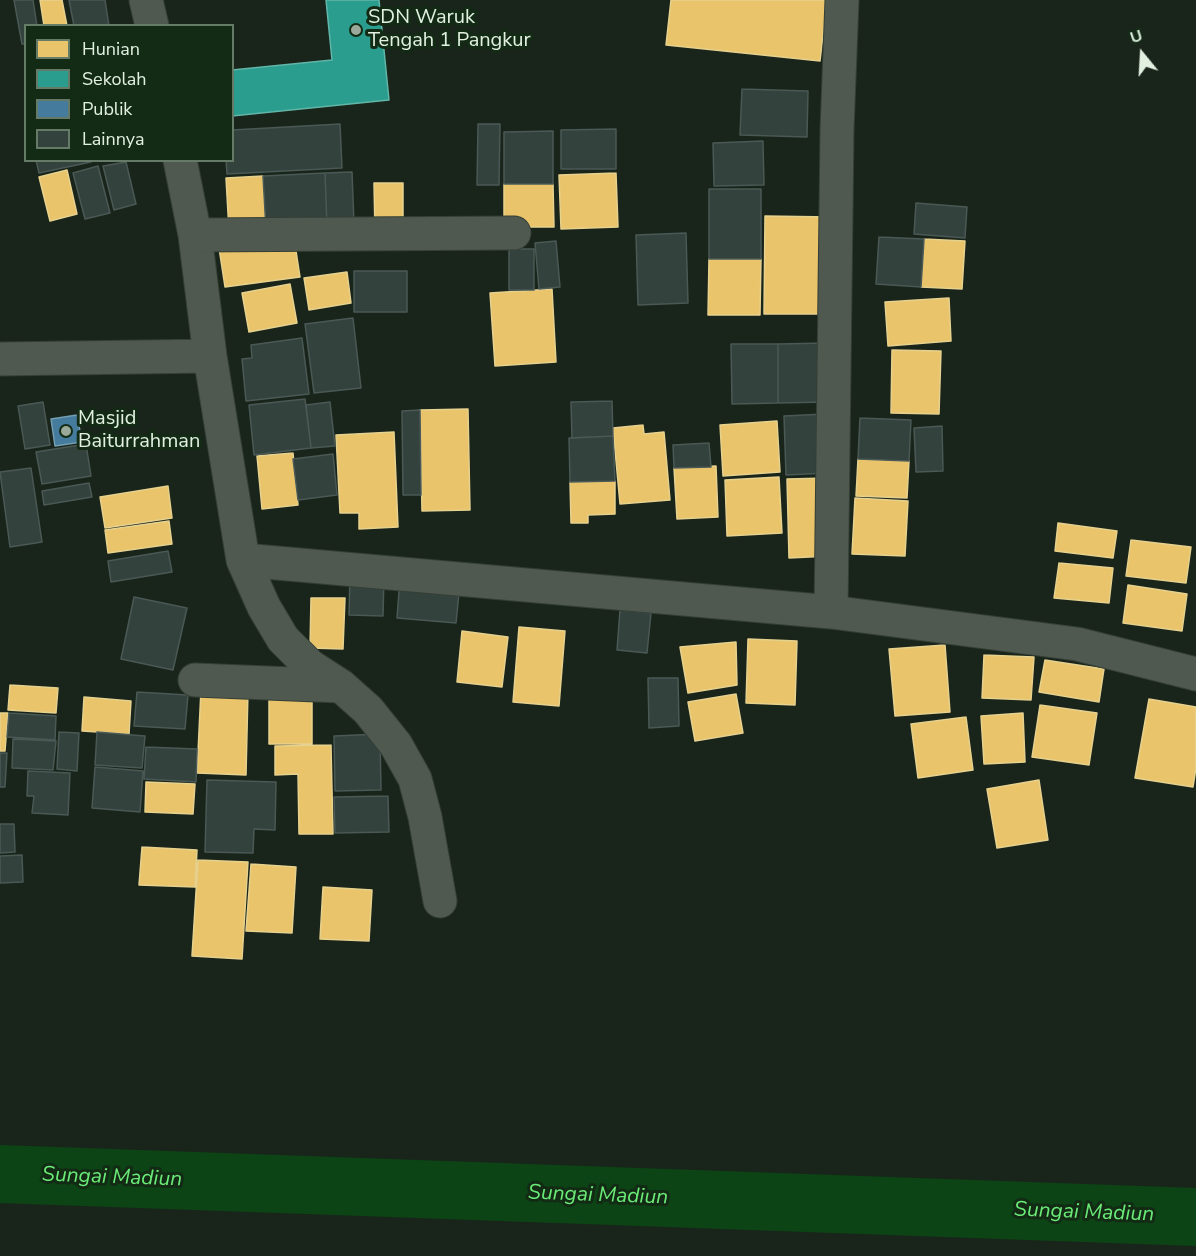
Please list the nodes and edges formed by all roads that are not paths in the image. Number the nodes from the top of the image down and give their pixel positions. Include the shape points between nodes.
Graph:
1 (146, 0) edge
2 (842, 0) edge
3 (152, 24) edge
4 (180, 162) edge
5 (514, 233) dead end
6 (195, 235) junction
7 (210, 356) junction
8 (0, 359) edge
9 (243, 560) junction
10 (831, 612) junction
11 (1196, 674) edge
12 (195, 680) dead end
13 (341, 686) junction
14 (440, 901) dead end

1 - 3 street
2 - 10 street
4 - 6 street
5 - 6 street
6 - 7 street
7 - 8 street
7 - 9 street
9 - 10 street
9 - 13 street via 282,639 310,666
10 - 11 street via 1077,644
12 - 13 street
13 - 14 street via 375,719 415,779

